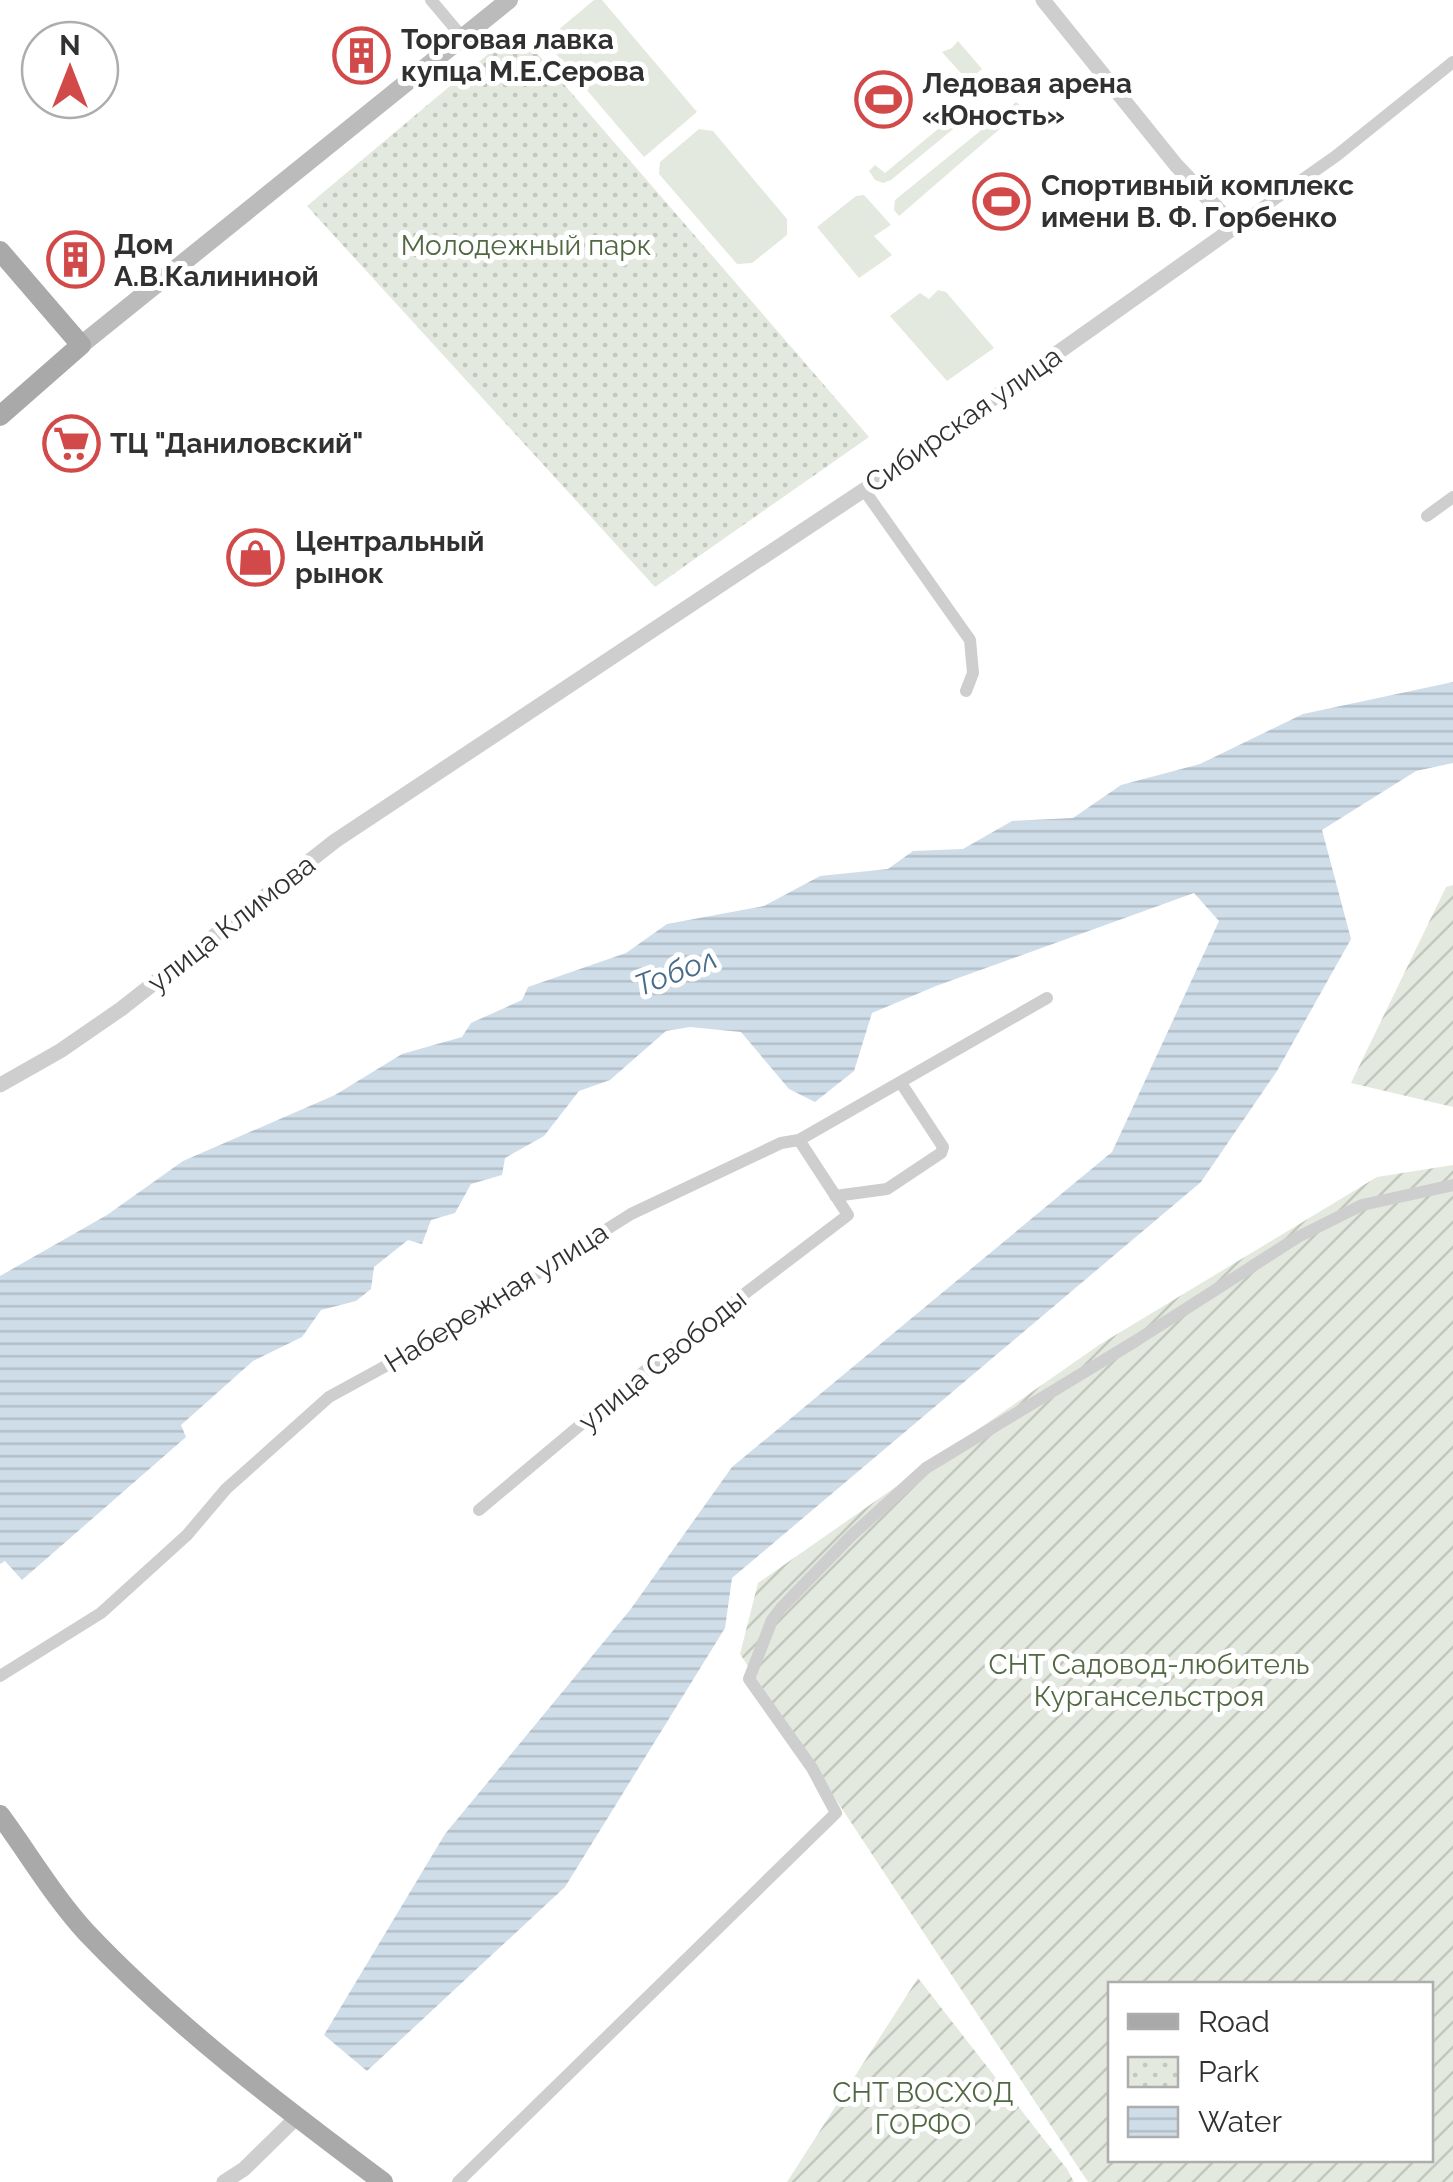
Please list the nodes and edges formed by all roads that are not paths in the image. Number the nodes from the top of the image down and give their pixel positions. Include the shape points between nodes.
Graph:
1 (431, 0) edge
2 (508, 0) edge
3 (1051, 3) edge
4 (463, 38) junction
5 (1453, 62) edge
6 (1235, 228) junction
7 (0, 251) edge
8 (81, 346) junction
9 (0, 416) edge
10 (864, 490) junction
11 (1453, 497) edge
12 (1427, 516) dead end
13 (966, 691) dead end
14 (460, 760) joint
15 (1047, 998) dead end
16 (901, 1083) junction
17 (0, 1085) edge
18 (799, 1140) junction
19 (1453, 1185) edge
20 (835, 1196) junction
21 (479, 1510) dead end
22 (0, 1676) edge
23 (0, 1815) edge
24 (297, 2117) junction
25 (224, 2182) edge
26 (383, 2182) edge
27 (458, 2182) edge

1 - 4 street
2 - 4 main road
3 - 6 street via 1176,165
4 - 8 main road
5 - 6 street, Сибирская улица
6 - 10 street, Сибирская улица
7 - 8 main road
8 - 9 main road
10 - 13 street via 970,640 973,672
10 - 14 street, Сибирская улица
11 - 12 street
14 - 17 street, улица Климова via 335,841 122,1009
15 - 16 street, Набережная улица
16 - 18 street, Набережная улица
16 - 20 street via 944,1147 941,1154 887,1189
18 - 20 street
18 - 22 street, Набережная улица via 631,1214 329,1398 100,1613
19 - 27 street via 1362,1205 1298,1236 926,1468 852,1534 772,1620 749,1678 836,1813
20 - 21 street, улица Свободы via 848,1215 659,1359
23 - 24 main road via 84,1930
24 - 25 street
24 - 26 main road

